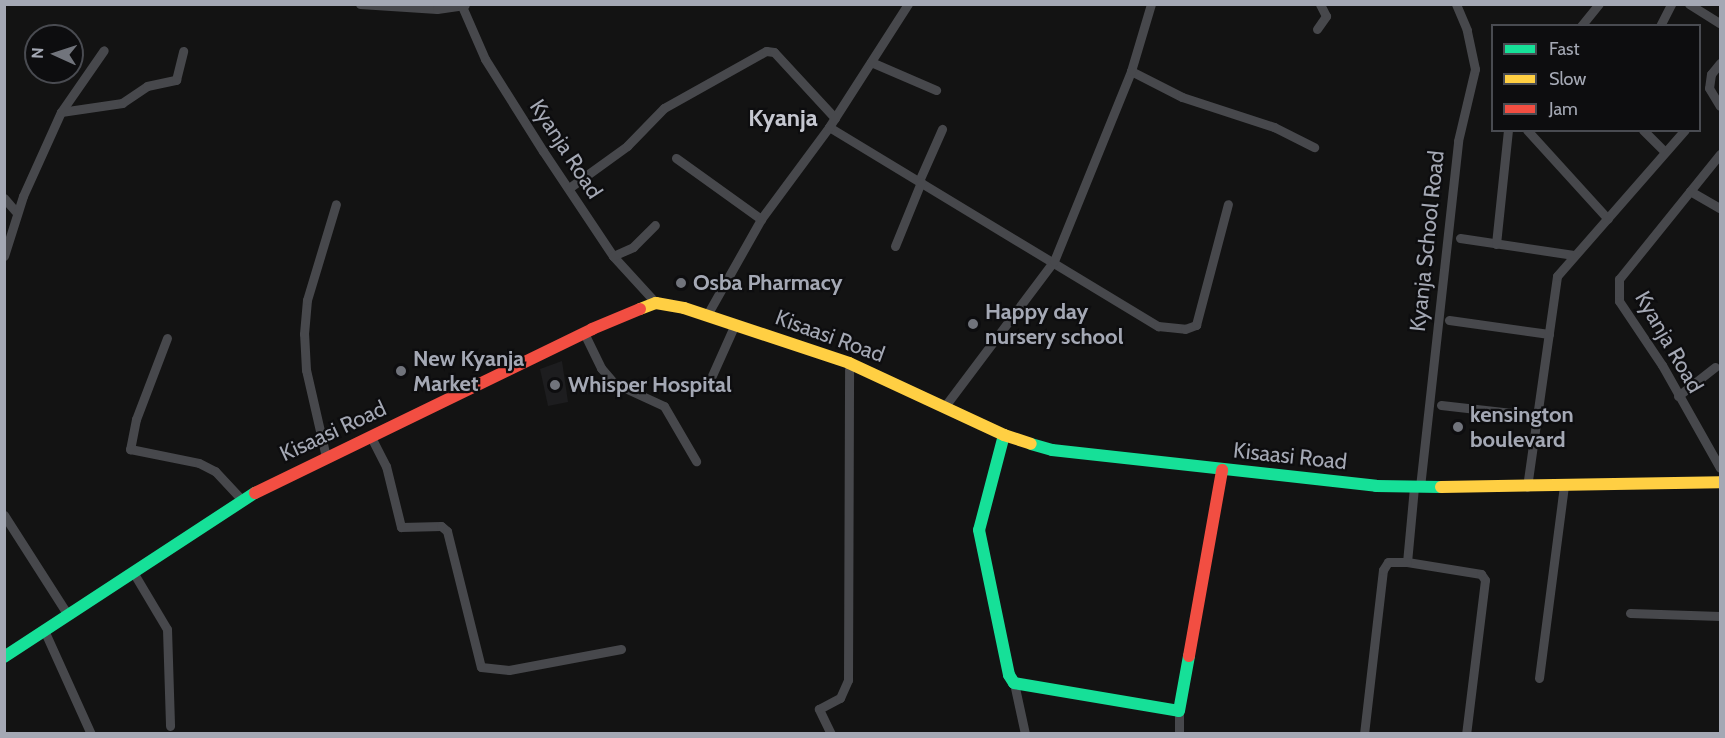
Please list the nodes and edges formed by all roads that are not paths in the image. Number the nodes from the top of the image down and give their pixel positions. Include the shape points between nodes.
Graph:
1 (360, 4) edge
2 (908, 4) edge
3 (1151, 4) edge
4 (1320, 4) edge
5 (1456, 4) edge
6 (1671, 4) edge
7 (1689, 4) edge
8 (464, 5) edge
9 (1595, 6) edge
10 (1720, 23) edge
11 (1582, 24) edge
12 (1661, 24) edge
13 (1317, 29) dead end
14 (104, 50) dead end
15 (183, 51) dead end
16 (871, 62) junction
17 (1720, 63) edge
18 (1131, 71) junction
19 (936, 90) dead end
20 (1720, 106) edge
21 (61, 112) junction
22 (835, 118) junction
23 (829, 127) junction
24 (942, 129) dead end
25 (1508, 132) edge
26 (1529, 132) edge
27 (1645, 132) edge
28 (1682, 132) edge
29 (1314, 147) dead end
30 (1665, 152) junction
31 (1720, 154) edge
32 (676, 158) dead end
33 (920, 181) junction
34 (569, 188) junction
35 (1690, 191) junction
36 (4, 198) edge
37 (336, 204) dead end
38 (1228, 204) dead end
39 (1720, 208) edge
40 (17, 213) junction
41 (761, 219) junction
42 (1608, 219) junction
43 (655, 225) dead end
44 (1460, 238) dead end
45 (1496, 244) junction
46 (895, 246) dead end
47 (1574, 255) junction
48 (4, 256) edge
49 (614, 256) junction
50 (1054, 261) junction
51 (656, 303) junction
52 (707, 315) junction
53 (1449, 320) dead end
54 (735, 324) junction
55 (584, 333) junction
56 (1549, 334) junction
57 (167, 338) dead end
58 (849, 363) junction
59 (1715, 367) dead end
60 (710, 380) dead end
61 (1678, 396) junction
62 (1440, 405) dead end
63 (945, 406) junction
64 (1537, 416) junction
65 (1004, 435) junction
66 (371, 437) junction
67 (326, 458) junction
68 (696, 461) dead end
69 (1720, 468) edge
70 (1222, 470) junction
71 (1720, 482) edge
72 (1564, 486) junction
73 (1417, 487) junction
74 (1527, 487) junction
75 (242, 500) junction
76 (4, 515) edge
77 (1407, 562) junction
78 (133, 572) junction
79 (1630, 613) dead end
80 (68, 615) junction
81 (1720, 616) edge
82 (44, 630) junction
83 (621, 649) dead end
84 (4, 657) edge
85 (1539, 678) dead end
86 (1014, 683) junction
87 (1179, 711) junction
88 (170, 726) dead end
89 (91, 734) edge
90 (831, 734) edge
91 (1025, 734) edge
92 (1179, 734) edge
93 (1365, 734) edge
94 (1466, 734) edge

1 - 8 street via 436,9
2 - 16 street
3 - 18 street
4 - 13 street via 1326,16
5 - 73 street, Kyanja School Road via 1475,69 1458,141
6 - 12 street
7 - 10 street
8 - 34 street, Kyanja Road via 485,59
9 - 11 street
14 - 21 street
15 - 21 street via 176,80 147,86 122,103
16 - 19 street
16 - 22 street
17 - 20 street via 1709,88
18 - 29 street via 1182,97 1274,127
18 - 50 street
21 - 40 street
22 - 23 street
22 - 34 street via 780,57 766,51 664,108 627,146
23 - 33 street
23 - 41 street
24 - 33 street
25 - 45 street
26 - 42 street
27 - 30 street
28 - 30 street
30 - 42 street
31 - 35 street, Kyanja Road
32 - 41 street
33 - 46 street
33 - 50 street
34 - 49 street, Kyanja Road
35 - 39 street
35 - 61 street, Kyanja Road via 1619,279 1619,301
36 - 40 street
37 - 67 street via 309,291 304,333 306,370
38 - 50 street via 1199,321 1192,327 1170,328 1152,323
40 - 48 street
41 - 52 street
42 - 47 street
43 - 49 street via 633,247
44 - 45 street
45 - 47 street
47 - 56 street via 1557,276
49 - 51 street, Kyanja Road
50 - 63 street
51 - 52 main road, Kisaasi Road
51 - 55 main road, Kisaasi Road
52 - 54 main road, Kisaasi Road
53 - 56 street
54 - 58 main road, Kisaasi Road
54 - 60 street
55 - 66 main road, Kisaasi Road
55 - 68 street via 601,368 614,383 664,406
56 - 64 street
57 - 75 street via 136,419 130,449 199,463 215,471
58 - 63 main road, Kisaasi Road
58 - 90 street via 848,680 840,698 819,709
59 - 61 street
61 - 69 street, Kyanja Road
62 - 64 street
63 - 65 main road, Kisaasi Road
64 - 74 street
65 - 70 main road, Kisaasi Road via 1052,450
65 - 86 main road via 989,479 979,530
66 - 67 main road, Kisaasi Road
66 - 83 street via 386,466 401,527 441,526 447,531 481,667 487,671 509,670
67 - 75 main road, Kisaasi Road
70 - 73 main road, Kisaasi Road
70 - 87 main road
71 - 72 main road, Kisaasi Road
72 - 74 main road, Kisaasi Road
72 - 85 street
73 - 74 main road, Kisaasi Road
73 - 77 street, Kyanja School Road
75 - 78 main road, Kisaasi Road
76 - 80 street
77 - 93 street via 1388,562 1383,570
77 - 94 street via 1481,574 1485,580
78 - 80 main road, Kisaasi Road
78 - 88 street via 167,629
79 - 81 street
80 - 82 main road, Kisaasi Road
82 - 84 main road, Kisaasi Road
82 - 89 street
86 - 87 main road
86 - 91 street
87 - 92 street

